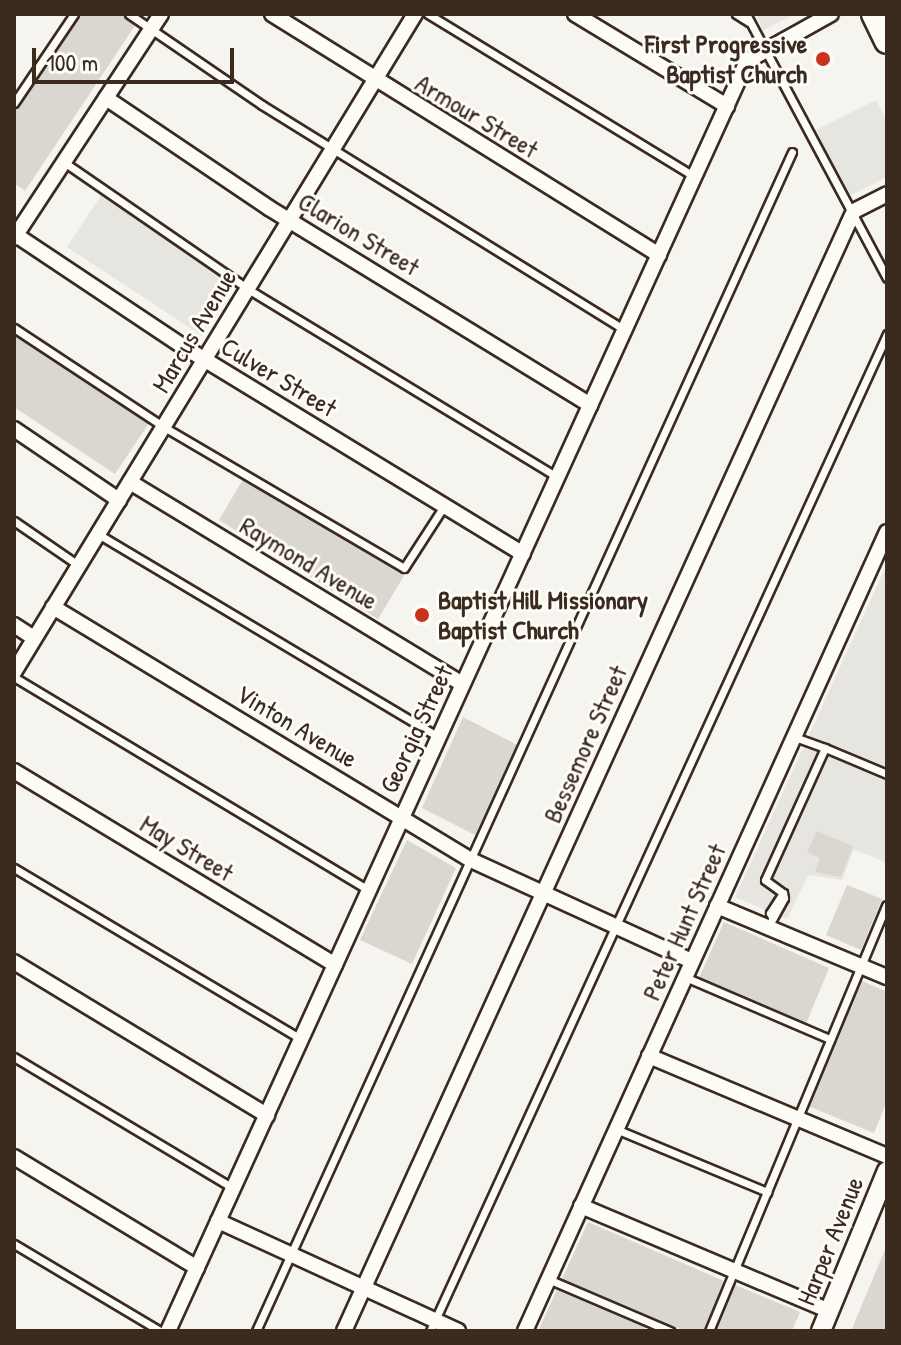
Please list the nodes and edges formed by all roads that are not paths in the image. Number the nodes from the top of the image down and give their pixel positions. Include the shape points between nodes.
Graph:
1 (74, 14) edge
2 (129, 14) edge
3 (161, 14) edge
4 (272, 14) edge
5 (415, 14) edge
6 (428, 14) edge
7 (575, 14) edge
8 (736, 14) edge
9 (746, 14) edge
10 (831, 14) edge
11 (874, 14) edge
12 (751, 23) junction
13 (151, 29) junction
14 (887, 41) edge
15 (763, 47) junction
16 (374, 82) junction
17 (106, 98) junction
18 (14, 103) edge
19 (727, 106) junction
20 (334, 147) junction
21 (792, 152) dead end
22 (64, 162) junction
23 (695, 177) junction
24 (887, 194) edge
25 (854, 211) junction
26 (289, 220) junction
27 (15, 236) edge
28 (659, 255) junction
29 (887, 278) edge
30 (248, 289) junction
31 (14, 328) edge
32 (625, 330) junction
33 (887, 334) edge
34 (205, 360) junction
35 (591, 405) junction
36 (164, 427) junction
37 (14, 429) edge
38 (558, 478) junction
39 (130, 482) junction
40 (119, 500) junction
41 (444, 506) junction
42 (14, 521) edge
43 (887, 532) edge
44 (98, 534) junction
45 (523, 554) junction
46 (79, 566) junction
47 (53, 607) junction
48 (14, 625) edge
49 (34, 638) junction
50 (14, 675) edge
51 (462, 684) junction
52 (438, 737) junction
53 (794, 737) junction
54 (825, 748) junction
55 (14, 771) edge
56 (887, 774) edge
57 (401, 818) junction
58 (471, 860) junction
59 (14, 868) edge
60 (368, 890) junction
61 (543, 893) junction
62 (886, 905) edge
63 (717, 906) junction
64 (770, 922) junction
65 (617, 927) junction
66 (692, 961) junction
67 (14, 962) edge
68 (335, 965) junction
69 (860, 966) junction
70 (685, 977) junction
71 (887, 977) edge
72 (301, 1039) junction
73 (830, 1039) junction
74 (649, 1056) junction
75 (14, 1057) edge
76 (267, 1115) junction
77 (798, 1118) junction
78 (616, 1129) junction
79 (887, 1156) edge
80 (14, 1157) edge
81 (887, 1171) edge
82 (233, 1188) junction
83 (767, 1192) junction
84 (581, 1206) junction
85 (879, 1208) edge
86 (218, 1221) junction
87 (14, 1244) edge
88 (291, 1255) junction
89 (197, 1268) junction
90 (734, 1271) junction
91 (548, 1279) junction
92 (364, 1288) junction
93 (829, 1311) junction
94 (432, 1326) edge
95 (160, 1331) edge
96 (168, 1331) edge
97 (256, 1331) edge
98 (344, 1331) edge
99 (458, 1331) edge
100 (525, 1331) edge
101 (670, 1331) edge
102 (709, 1331) edge
103 (821, 1331) edge

1 - 18 lane
2 - 13 lane
3 - 13 street
4 - 16 street, Armour Street
5 - 16 street, Marcus Avenue
6 - 23 lane
7 - 19 street
8 - 12 lane
9 - 12 lane
10 - 15 street, Georgia Street
11 - 14 main road
12 - 15 lane
13 - 17 street
13 - 20 lane
15 - 19 street, Georgia Street via 747,61
15 - 25 lane
16 - 20 street, Marcus Avenue
16 - 28 street, Armour Street
17 - 22 street
17 - 26 street, Clarion Street
19 - 23 street, Georgia Street
20 - 26 street, Marcus Avenue
20 - 32 lane
21 - 58 lane
22 - 27 street
22 - 30 lane
23 - 28 street, Georgia Street
24 - 25 street
25 - 29 lane
25 - 61 street, Bessemore Street
26 - 30 street, Marcus Avenue
26 - 35 street, Clarion Street
27 - 34 street, Culver Street
28 - 32 street, Georgia Street
30 - 34 street, Marcus Avenue
30 - 38 lane
31 - 36 lane
32 - 35 street, Georgia Street
33 - 65 lane
34 - 36 street, Marcus Avenue
34 - 41 street, Culver Street
35 - 38 street, Georgia Street
36 - 39 street, Marcus Avenue
36 - 41 lane via 404,568
37 - 40 street
38 - 45 street, Georgia Street
39 - 40 street, Marcus Avenue
39 - 51 street, Raymond Avenue
40 - 44 street, Marcus Avenue
41 - 45 street, Culver Street
42 - 46 lane
43 - 53 street, Peter Hunt Street
44 - 46 street, Marcus Avenue
44 - 52 lane
45 - 51 street, Georgia Street
46 - 47 street, Marcus Avenue
47 - 49 street, Marcus Avenue
47 - 57 street, Vinton Avenue
48 - 49 street
49 - 50 street, Marcus Avenue
50 - 60 lane
51 - 52 street, Georgia Street
52 - 57 street, Georgia Street
53 - 54 lane
53 - 63 street, Peter Hunt Street
54 - 56 lane
54 - 64 lane via 765,880 783,893
55 - 68 street, May Street
57 - 58 street, Vinton Avenue
57 - 60 street, Georgia Street
58 - 61 street, Vinton Avenue
58 - 88 lane
59 - 72 lane
60 - 68 street, Georgia Street
61 - 65 street, Vinton Avenue
61 - 92 street, Bessemore Street
62 - 69 lane
63 - 64 street
63 - 66 street, Peter Hunt Street
64 - 69 street
65 - 66 street, Vinton Avenue
65 - 94 lane
66 - 70 street, Peter Hunt Street
67 - 76 street
68 - 72 street, Georgia Street
69 - 71 street
69 - 73 lane
70 - 73 lane
70 - 74 street, Peter Hunt Street
72 - 76 street, Georgia Street
73 - 77 lane
74 - 77 street
74 - 78 street, Peter Hunt Street
75 - 82 lane
76 - 82 street, Georgia Street
77 - 79 street
77 - 83 lane
78 - 83 lane
78 - 84 street, Peter Hunt Street
80 - 89 street
81 - 85 street, Harper Avenue
82 - 86 street, Georgia Street
83 - 90 lane
84 - 90 street
84 - 91 street, Peter Hunt Street
85 - 93 street, Harper Avenue
86 - 88 street
86 - 89 street, Georgia Street
87 - 95 lane
88 - 92 street
88 - 97 lane
89 - 96 street, Georgia Street
90 - 93 street
90 - 102 lane
91 - 100 street, Peter Hunt Street
91 - 101 lane
92 - 94 street
92 - 98 street, Bessemore Street
93 - 103 street, Harper Avenue
94 - 99 street

